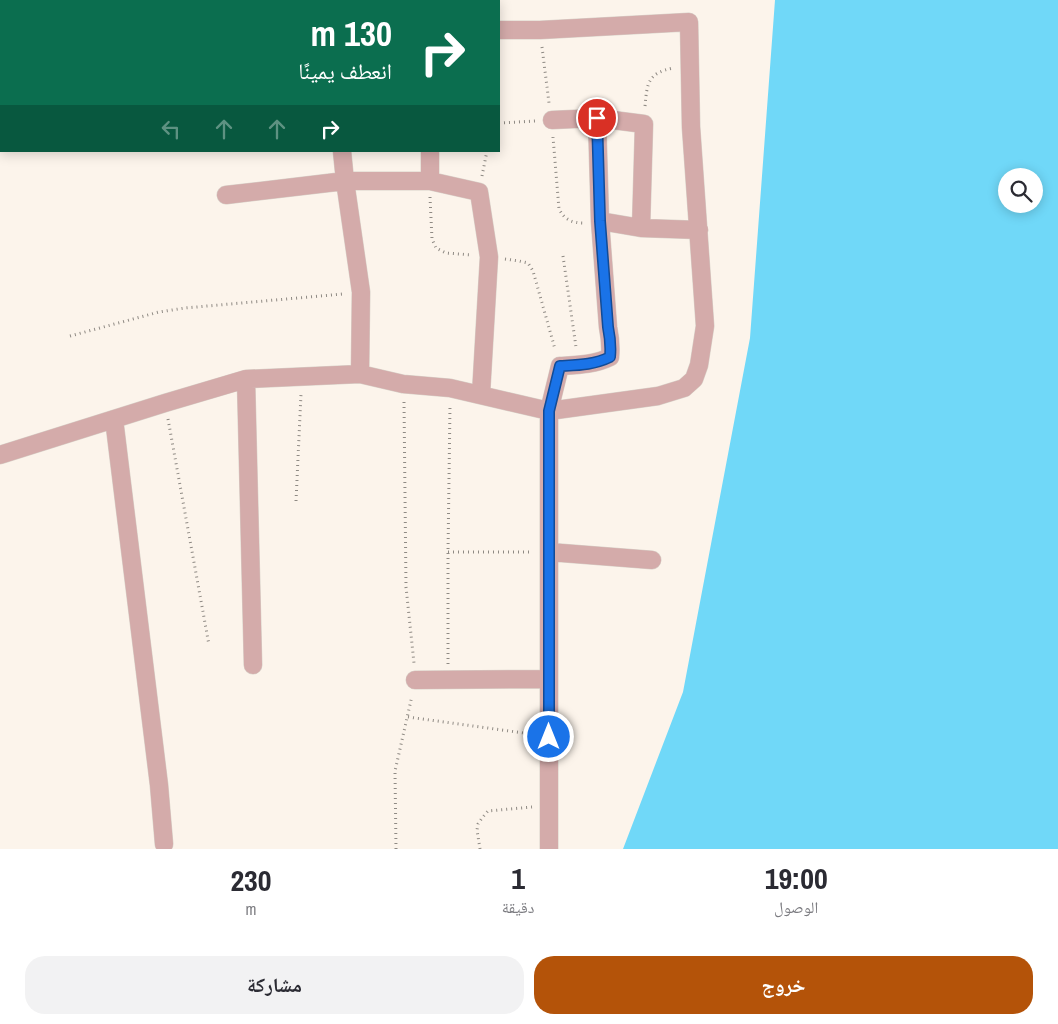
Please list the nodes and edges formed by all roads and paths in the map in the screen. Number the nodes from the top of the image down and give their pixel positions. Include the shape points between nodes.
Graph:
1 (500, 30) edge
2 (540, 30) junction
3 (690, 64) junction
4 (597, 118) junction
5 (552, 120) junction
6 (500, 123) edge
7 (644, 124) junction
8 (342, 152) edge
9 (430, 152) edge
10 (487, 152) edge
11 (345, 181) junction
12 (430, 182) junction
13 (479, 192) junction
14 (226, 195) dead end
15 (600, 221) junction
16 (641, 228) junction
17 (699, 230) junction
18 (563, 256) dead end
19 (488, 257) junction
20 (361, 292) junction
21 (70, 336) dead end
22 (579, 365) junction
23 (560, 366) junction
24 (360, 374) junction
25 (302, 376) junction
26 (246, 379) junction
27 (404, 384) junction
28 (450, 388) junction
29 (481, 394) junction
30 (165, 403) junction
31 (549, 411) junction
32 (114, 419) junction
33 (0, 455) edge
34 (296, 501) dead end
35 (448, 552) junction
36 (549, 552) junction
37 (652, 560) dead end
38 (209, 644) dead end
39 (253, 665) dead end
40 (448, 679) junction
41 (550, 679) junction
42 (416, 680) joint
43 (549, 737) junction
44 (550, 806) junction
45 (164, 844) dead end
46 (396, 849) edge
47 (480, 849) edge
48 (549, 849) edge

1 - 2 street
2 - 3 street via 689,22
2 - 5 path
3 - 7 path via 663,70 652,77 647,90
3 - 17 street
4 - 5 street
4 - 7 street
4 - 15 street
5 - 6 path
5 - 15 path via 560,209 570,222
7 - 16 street
8 - 11 street
9 - 12 street
10 - 13 path
11 - 12 street
11 - 14 street
11 - 20 street
12 - 13 street
12 - 19 path via 432,239 436,248
13 - 19 street
15 - 16 street
15 - 22 street via 610,357
16 - 17 street
17 - 31 street via 705,326 694,379 684,388 658,396
18 - 22 path
19 - 23 path via 528,263
19 - 29 street
20 - 21 path via 185,308
20 - 24 street
22 - 23 street
23 - 31 street
24 - 25 street
24 - 27 street
25 - 26 street
25 - 34 path
26 - 30 street
26 - 39 street
27 - 28 street
27 - 42 path via 406,586
28 - 29 street
28 - 35 path
29 - 31 street
30 - 32 street
30 - 38 path
31 - 36 street
32 - 33 street
32 - 45 street
35 - 36 path
35 - 40 path
36 - 37 street
36 - 41 street
40 - 41 street
40 - 42 street
41 - 43 street
43 - 44 street
43 - 46 path via 408,717 395,771
44 - 47 path via 488,811 478,824
44 - 48 street

